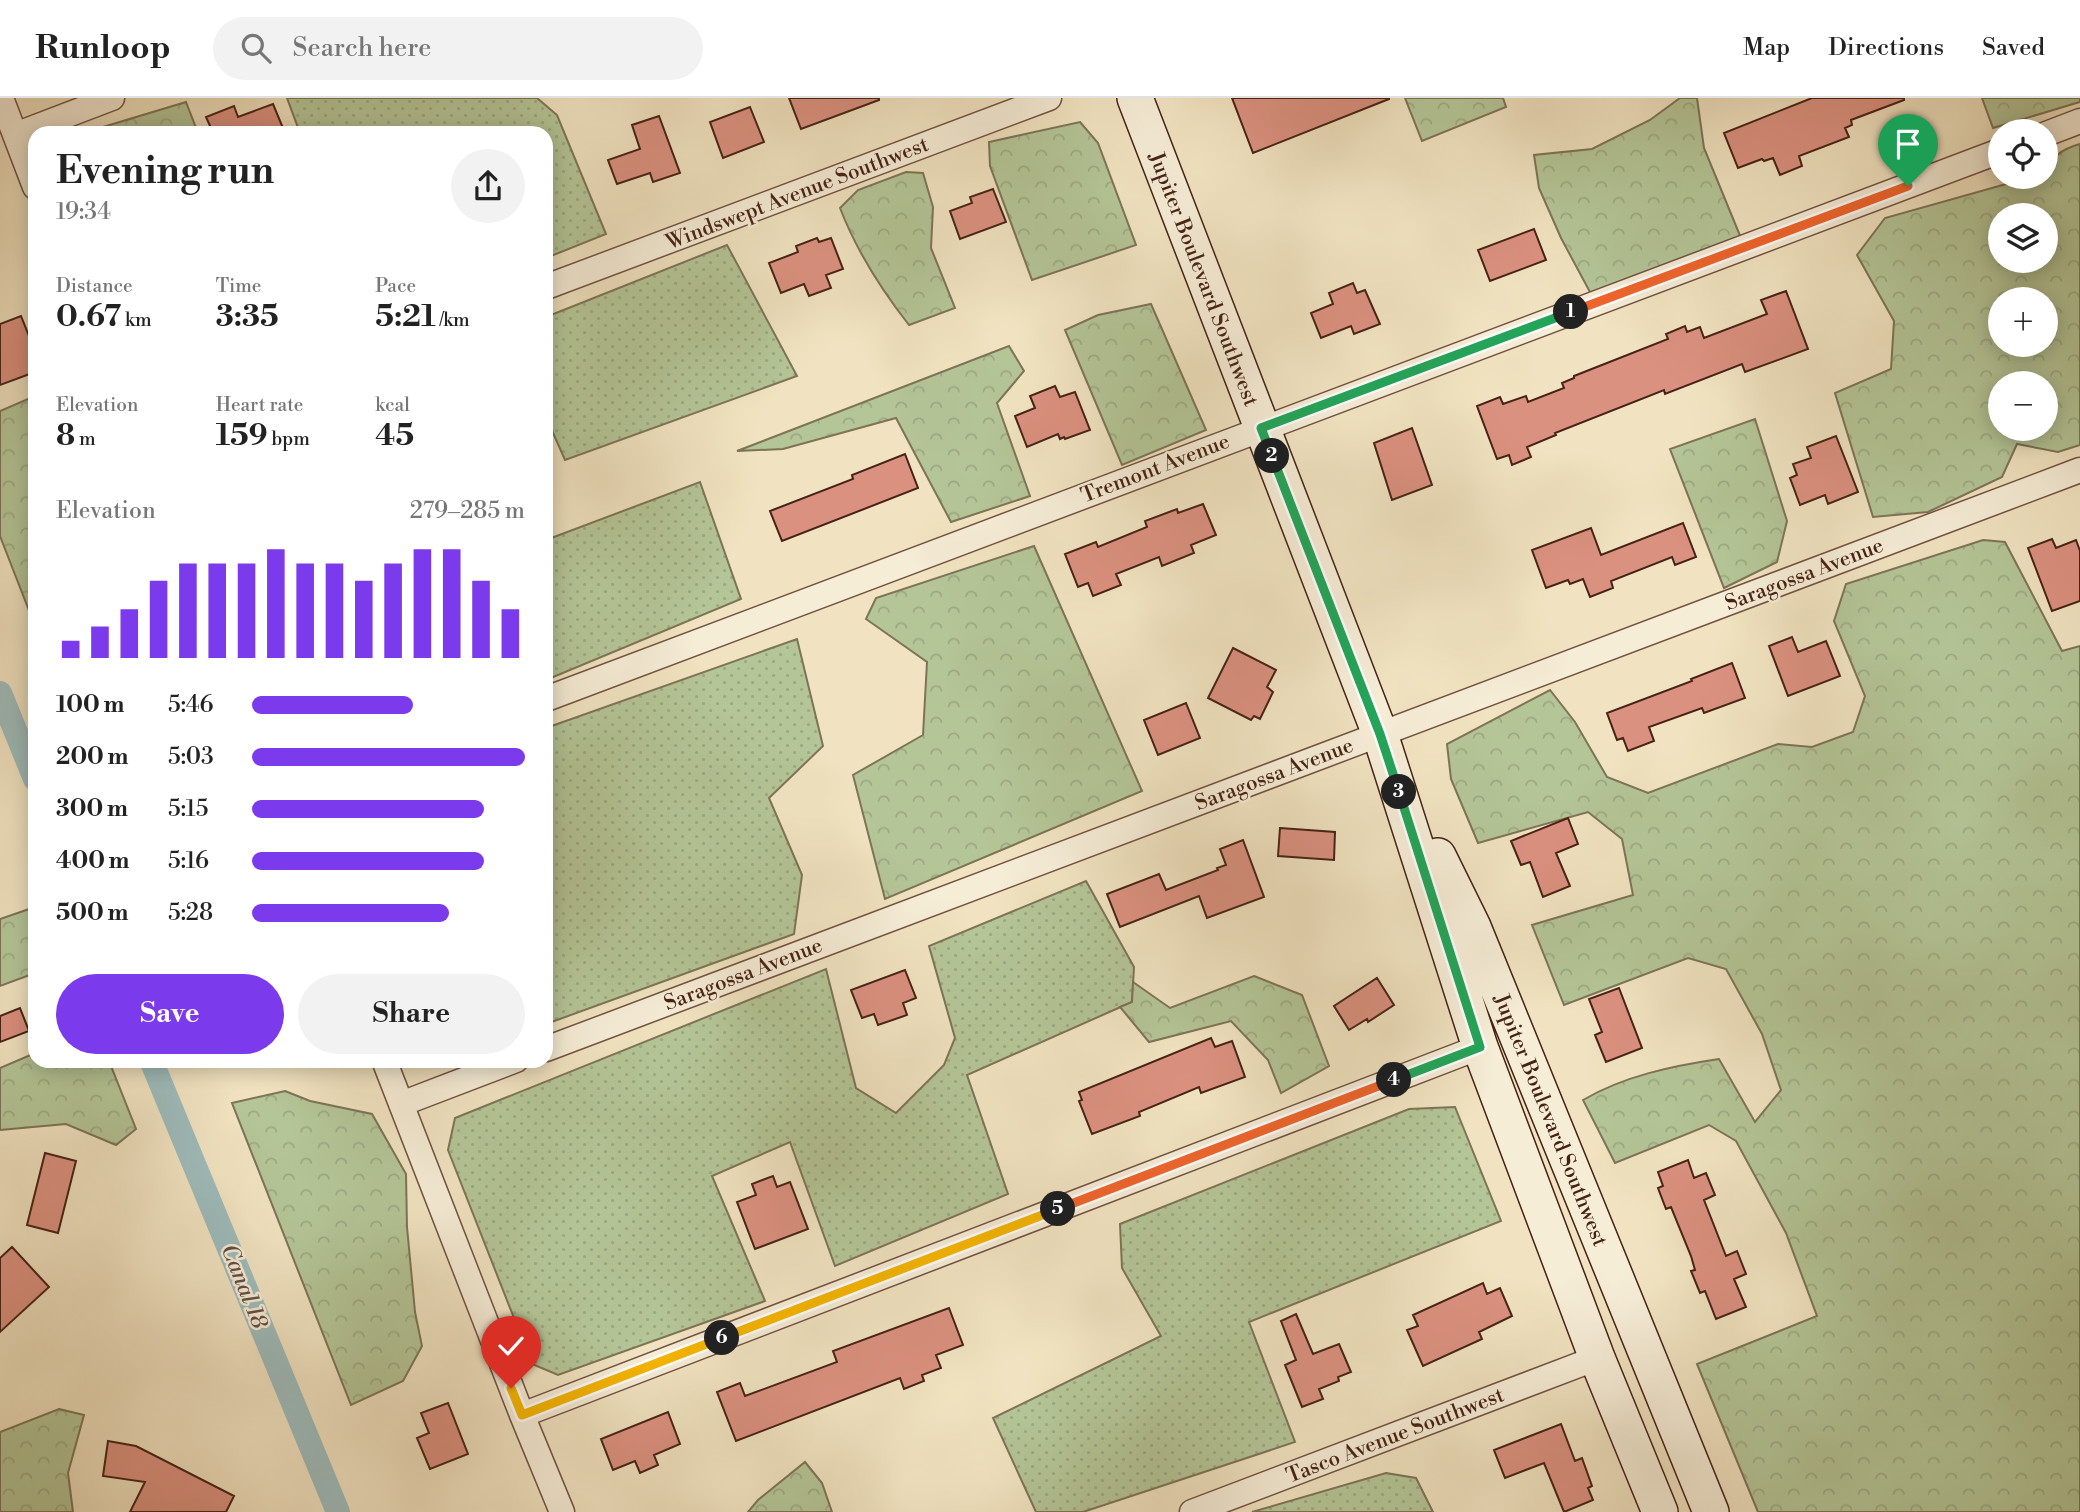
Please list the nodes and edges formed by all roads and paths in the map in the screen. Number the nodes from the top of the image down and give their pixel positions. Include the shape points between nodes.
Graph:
1 (1, 98) edge
2 (112, 98) edge
3 (1049, 98) edge
4 (1135, 98) edge
5 (2080, 121) edge
6 (39, 126) edge
7 (2058, 129) edge
8 (28, 130) edge
9 (15, 135) junction
10 (1988, 155) edge
11 (28, 169) edge
12 (553, 284) edge
13 (1261, 428) junction
14 (2080, 470) edge
15 (553, 696) edge
16 (1380, 734) junction
17 (553, 1046) edge
18 (1480, 1047) junction
19 (387, 1068) edge
20 (495, 1068) edge
21 (401, 1104) junction
22 (1597, 1358) junction
23 (522, 1415) junction
24 (562, 1512) edge
25 (1192, 1512) edge
26 (1660, 1512) edge
27 (1711, 1512) edge

1 - 9 street
2 - 6 street
3 - 12 street, Windswept Avenue Southwest
4 - 13 street, Jupiter Boulevard Southwest
5 - 7 street
8 - 9 street
9 - 11 street
10 - 13 street, Tremont Avenue
13 - 15 street, Tremont Avenue
13 - 16 street, Jupiter Boulevard Southwest
14 - 16 street, Saragossa Avenue
16 - 17 street, Saragossa Avenue
16 - 18 street, Jupiter Boulevard Southwest
16 - 27 street, Jupiter Boulevard Southwest via 1473,927
18 - 22 street, Jupiter Boulevard Southwest
18 - 23 street
19 - 21 street
20 - 21 street
21 - 23 street
22 - 25 street, Tasco Avenue Southwest
22 - 26 street, Jupiter Boulevard Southwest
23 - 24 street

